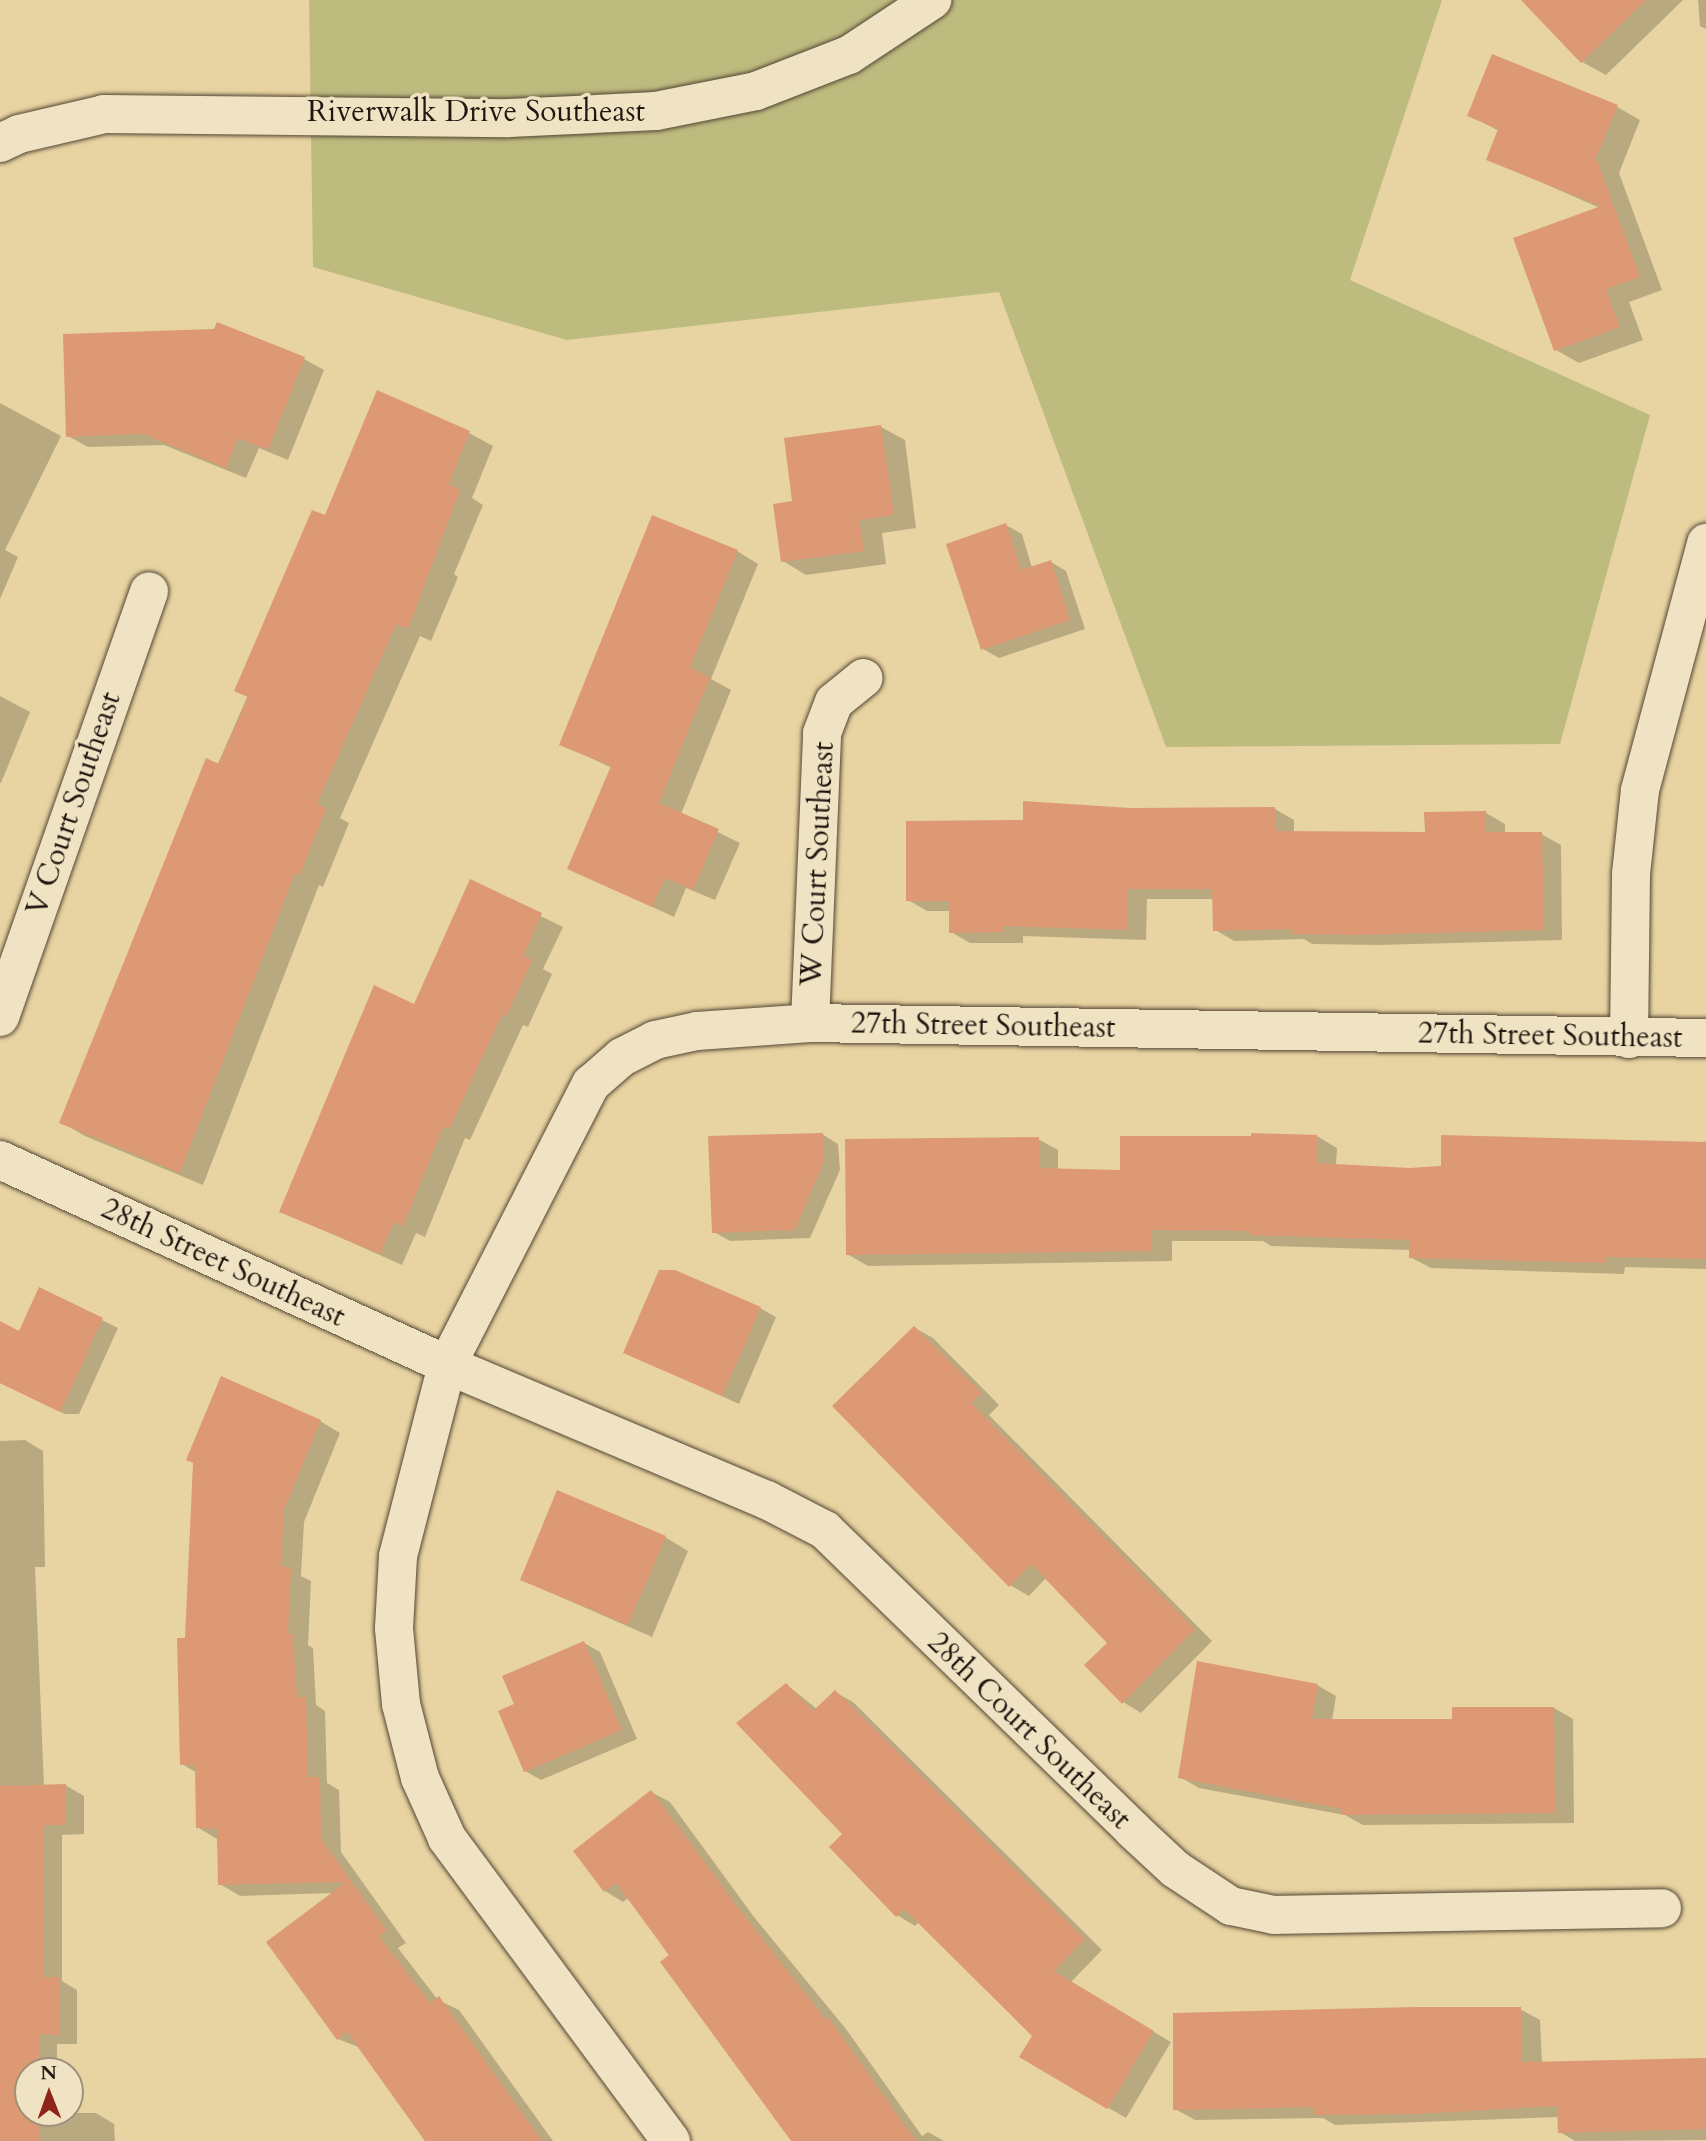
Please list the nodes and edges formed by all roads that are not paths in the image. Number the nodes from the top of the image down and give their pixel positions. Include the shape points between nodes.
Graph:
1 (932, 0) edge
2 (0, 143) edge
3 (1706, 543) edge
4 (149, 591) dead end
5 (863, 678) dead end
6 (0, 1017) edge
7 (810, 1023) junction
8 (1706, 1038) edge
9 (1629, 1039) junction
10 (0, 1160) edge
11 (447, 1365) junction
12 (1662, 1908) dead end
13 (671, 2141) edge

1 - 2 street, Riverwalk Drive Southeast via 849,55 756,91 656,111 509,118 104,114 19,134
3 - 9 street via 1640,790 1632,874
4 - 6 street, V Court Southeast
5 - 7 street, W Court Southeast via 834,702 822,733
7 - 9 street, 27th Street Southeast
7 - 11 street, 27th Street Southeast via 696,1031 655,1040 622,1056 591,1084
8 - 9 street, 27th Street Southeast
10 - 11 street, 28th Street Southeast
11 - 12 street, 28th Court Southeast via 767,1500 825,1530 1175,1869 1231,1906 1274,1915
11 - 13 street, 27th Street Southeast via 398,1556 394,1629 400,1691 420,1778 447,1839

